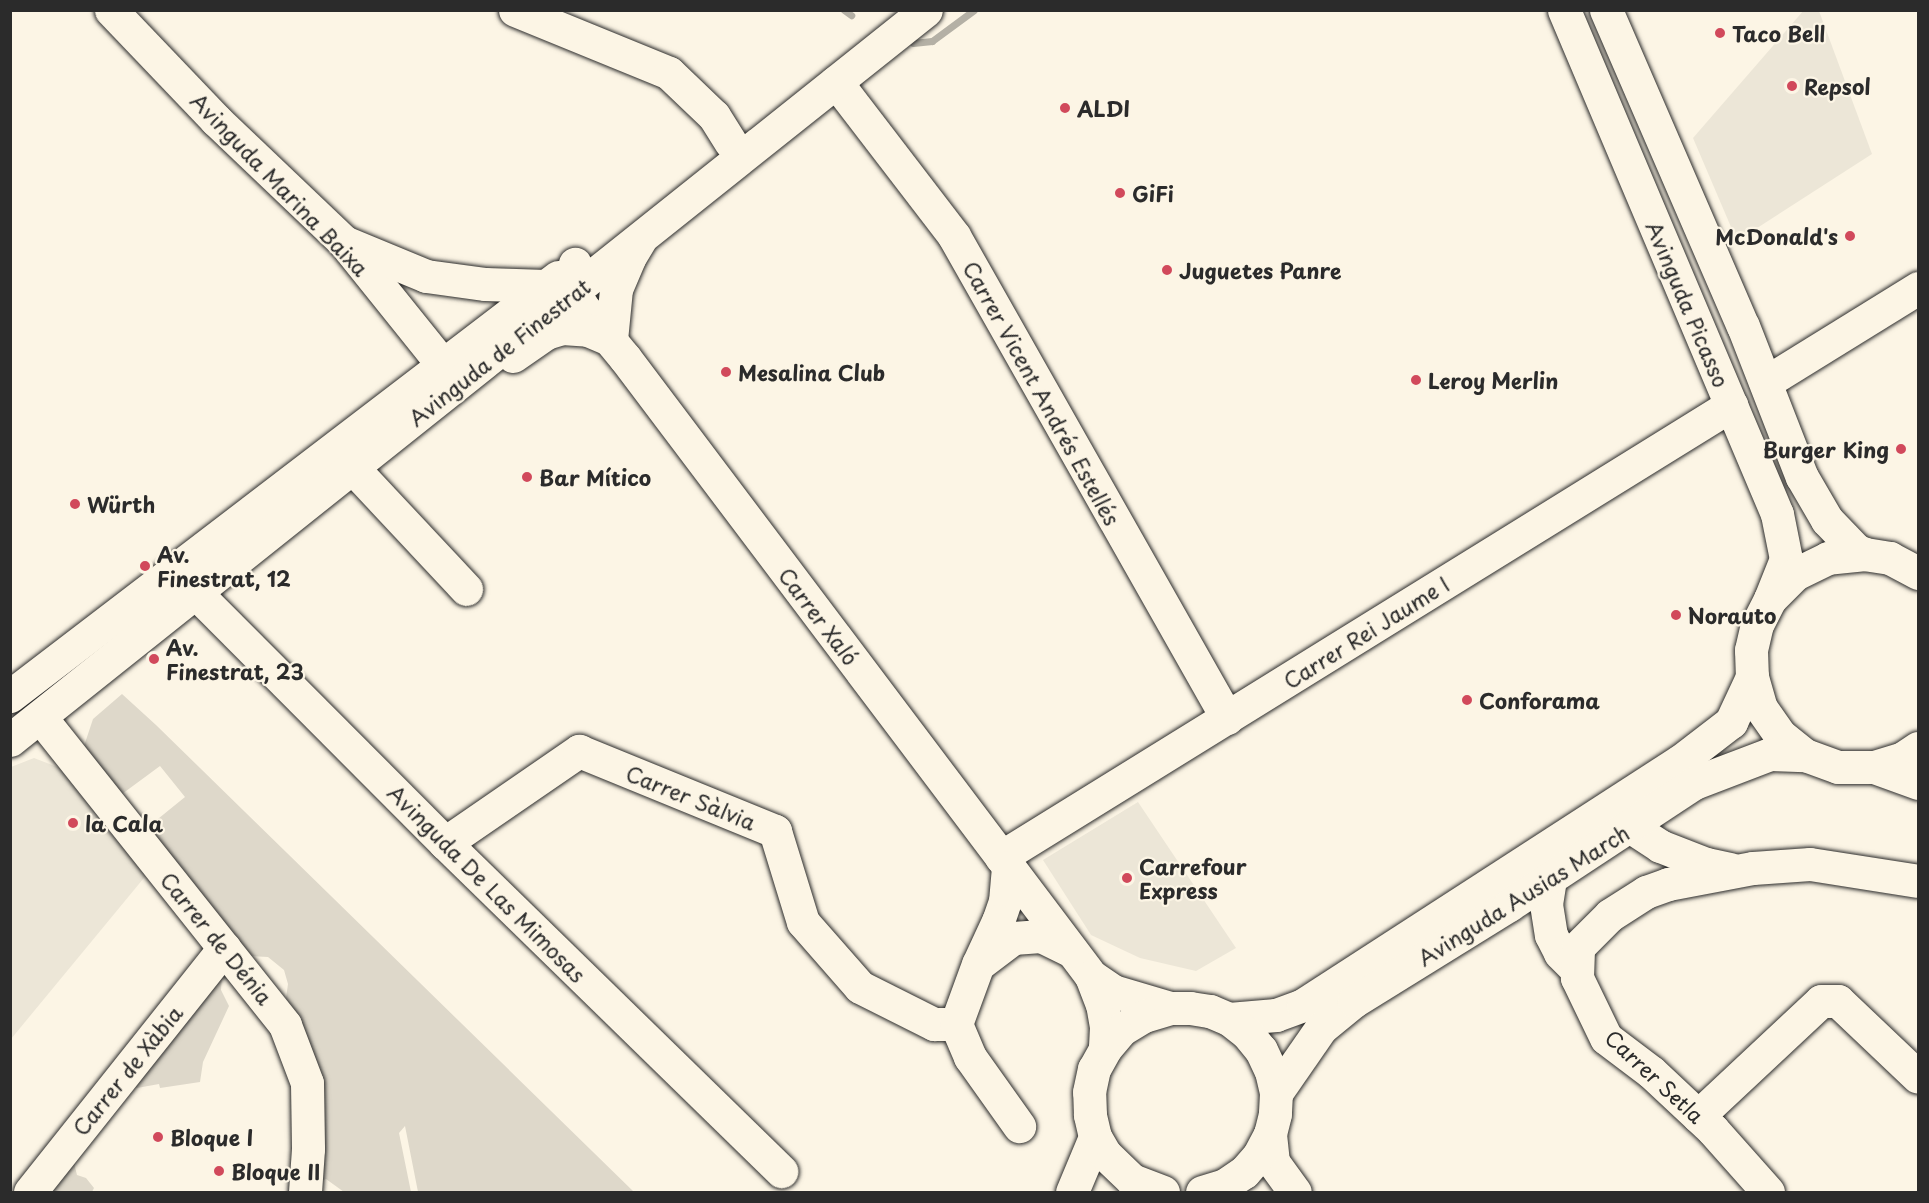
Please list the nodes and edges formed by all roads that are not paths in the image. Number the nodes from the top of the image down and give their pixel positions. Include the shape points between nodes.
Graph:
1 (111, 10) edge
2 (515, 10) edge
3 (896, 10) edge
4 (926, 10) edge
5 (1564, 10) edge
6 (1606, 10) edge
7 (836, 82) junction
8 (730, 142) junction
9 (640, 240) junction
10 (344, 242) junction
11 (1918, 288) edge
12 (557, 291) junction
13 (600, 335) junction
14 (487, 361) junction
15 (442, 365) junction
16 (1766, 382) junction
17 (1731, 405) junction
18 (429, 406) junction
19 (352, 468) junction
20 (1865, 554) junction
21 (1918, 573) edge
22 (466, 589) dead end
23 (196, 593) junction
24 (1770, 599) junction
25 (1752, 677) junction
26 (10, 696) edge
27 (40, 718) junction
28 (1227, 718) junction
29 (10, 740) edge
30 (1918, 748) edge
31 (1805, 755) junction
32 (1874, 767) junction
33 (1918, 783) edge
34 (1630, 826) junction
35 (445, 843) junction
36 (1005, 862) junction
37 (1739, 871) junction
38 (1550, 879) junction
39 (1918, 881) edge
40 (224, 948) junction
41 (978, 964) junction
42 (1082, 964) junction
43 (1577, 970) junction
44 (1170, 1008) junction
45 (1229, 1019) junction
46 (945, 1024) junction
47 (1105, 1049) junction
48 (1918, 1077) edge
49 (1276, 1093) junction
50 (1698, 1116) junction
51 (1018, 1126) dead end
52 (1270, 1134) junction
53 (1095, 1137) junction
54 (781, 1171) dead end
55 (1213, 1189) edge
56 (1151, 1191) edge
57 (30, 1192) edge
58 (305, 1192) edge
59 (1072, 1192) edge
60 (1269, 1192) edge
61 (1295, 1192) edge
62 (1768, 1192) edge

1 - 10 street, Avinguda Marina Baixa via 216,120
2 - 8 street via 669,73 714,116
3 - 8 street, Avinguda de Finestrat
4 - 7 street, Avinguda de Finestrat
5 - 17 street, Avinguda Picasso
6 - 16 street, Avinguda Picasso
7 - 9 street, Avinguda de Finestrat
7 - 28 street, Carrer Vicent Andrés Estellés via 954,236
8 - 12 street, Avinguda de Finestrat via 575,264
9 - 12 street, Avinguda de Finestrat
9 - 13 street via 628,258
10 - 12 street via 426,276
10 - 15 street, Avinguda Marina Baixa
11 - 16 street
12 - 13 street, Carrer Xaló via 580,305
12 - 14 street, Avinguda de Finestrat
12 - 15 street, Avinguda de Finestrat
13 - 18 street via 562,328 546,333 456,395
13 - 36 street, Carrer Xaló
14 - 15 street, Avinguda de Finestrat via 451,369
14 - 18 street, Avinguda de Finestrat
15 - 18 street, Avinguda de Finestrat via 445,377
15 - 26 street, Avinguda de Finestrat
16 - 20 street, Avinguda Picasso via 1804,482 1827,520 1856,550
17 - 24 street, Avinguda Picasso via 1777,514 1784,548 1786,559
17 - 28 street, Carrer Rei Jaume I
18 - 19 street, Avinguda de Finestrat
19 - 22 street
19 - 23 street, Avinguda de Finestrat
20 - 21 street via 1890,558
20 - 24 street via 1828,558 1796,574
23 - 27 street, Avinguda de Finestrat
23 - 35 street, Avinguda De Las Mimosas
24 - 25 street via 1757,624 1751,650
25 - 31 street via 1767,717 1780,735
25 - 45 street, Avinguda Ausias March via 1731,722 1669,768 1303,1005 1276,1015
27 - 29 street, Avinguda de Finestrat
27 - 40 street, Carrer de Dénia
28 - 36 street, Carrer Rei Jaume I
30 - 32 street via 1903,758
31 - 32 street via 1838,767
31 - 34 street, Avinguda Ausias March via 1770,754 1694,783
32 - 33 street
34 - 37 street via 1660,846 1706,864
34 - 38 street, Avinguda Ausias March
35 - 46 street, Carrer Sàlvia via 579,751 775,831 803,922 860,987
35 - 54 street, Avinguda De Las Mimosas
36 - 41 street via 1005,901
36 - 42 street, Carrer Xaló
37 - 39 street via 1810,864
37 - 43 street via 1646,892 1610,915 1578,947
38 - 43 street via 1546,904 1551,935 1560,953
38 - 49 street, Avinguda Ausias March via 1354,1001 1321,1028
40 - 57 street, Carrer de Xàbia
40 - 58 street, Carrer de Dénia via 285,1025 307,1083
41 - 42 street via 1013,938 1041,936
41 - 46 street
42 - 44 street, Carrer Xaló via 1113,992
42 - 47 street, Carrer Xaló via 1102,1004
43 - 50 street, Carrer Setla via 1577,978 1606,1038 1651,1072
44 - 45 street via 1210,1011
44 - 47 street via 1130,1024
45 - 49 street via 1261,1050
46 - 51 street
47 - 53 street via 1094,1069 1089,1092
48 - 50 street via 1838,1002 1821,1000
49 - 52 street
50 - 62 street, Carrer Setla
52 - 55 street via 1260,1155 1244,1172
52 - 61 street via 1273,1162
53 - 56 street via 1117,1169
53 - 59 street
55 - 60 street via 1252,1184

